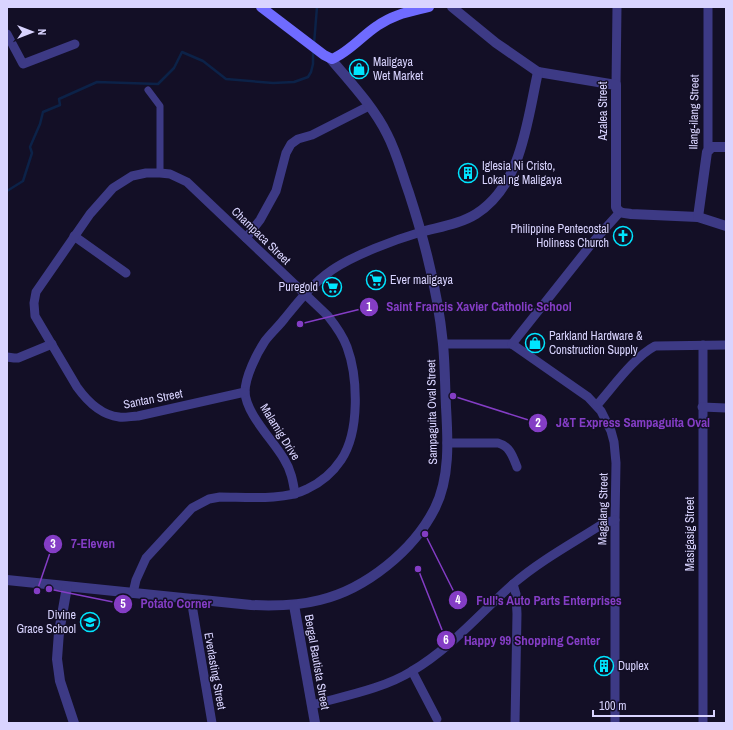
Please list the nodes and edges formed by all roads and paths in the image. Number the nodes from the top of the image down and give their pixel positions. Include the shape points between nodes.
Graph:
1 (260, 7) edge
2 (429, 7) edge
3 (452, 7) edge
4 (617, 7) edge
5 (708, 7) edge
6 (7, 34) edge
7 (75, 44) dead end
8 (330, 58) junction
9 (538, 72) junction
10 (616, 85) junction
11 (148, 90) dead end
12 (370, 106) junction
13 (726, 147) edge
14 (708, 149) junction
15 (160, 173) junction
16 (620, 212) junction
17 (698, 217) junction
18 (726, 226) edge
19 (421, 232) junction
20 (74, 236) junction
21 (246, 238) junction
22 (126, 273) dead end
23 (305, 294) junction
24 (52, 344) junction
25 (443, 344) junction
26 (512, 344) junction
27 (702, 345) junction
28 (726, 345) edge
29 (7, 357) edge
30 (245, 392) junction
31 (597, 405) junction
32 (702, 407) junction
33 (726, 408) edge
34 (447, 443) junction
35 (517, 467) dead end
36 (295, 494) junction
37 (614, 520) junction
38 (7, 580) edge
39 (513, 584) junction
40 (67, 587) junction
41 (133, 593) junction
42 (191, 599) junction
43 (294, 605) junction
44 (412, 671) junction
45 (312, 705) junction
46 (437, 719) dead end
47 (71, 722) edge
48 (212, 723) edge
49 (315, 723) edge
50 (515, 723) edge
51 (615, 723) edge
52 (703, 723) edge

1 - 8 main road, Sampaguita Oval Street
2 - 8 main road via 397,14 387,19 341,54
3 - 9 street via 496,43
4 - 10 street, Azalea Street
5 - 14 street, Ilang-ilang Street
6 - 7 street via 24,64
8 - 12 street, Sampaguita Oval Street
9 - 10 street
9 - 19 street via 520,149 506,184 490,203 476,214 455,223
10 - 16 street, Azalea Street via 616,207
11 - 15 street via 160,106
12 - 19 street, Sampaguita Oval Street via 394,148
12 - 21 street via 291,144 286,153 276,191 260,220
13 - 14 street
14 - 17 street, Ilang-ilang Street
15 - 20 street, Champaca Street via 132,176 113,188
15 - 21 street, Champaca Street via 170,174 187,182
16 - 17 street
16 - 26 street
17 - 18 street
19 - 23 street via 345,262
19 - 25 street, Sampaguita Oval Street
20 - 22 street
20 - 24 street, Champaca Street via 36,292 35,316
21 - 23 street, Champaca Street
23 - 30 street via 266,341 252,365
23 - 36 street, Champaca Street via 328,316 347,347 356,385 356,406 348,446 342,459 317,483
24 - 29 street via 18,358
24 - 30 street, Santan Street via 84,397 93,405 120,418
25 - 26 street
25 - 34 street, Sampaguita Oval Street
26 - 31 street, Magalang Street via 582,391
27 - 28 street
27 - 31 street via 655,346 647,350
27 - 32 street, Masigasig Street
30 - 36 street, Malamig Drive via 255,418 288,466
31 - 37 street, Magalang Street via 609,425 614,442
32 - 33 street
32 - 52 street, Masigasig Street
34 - 35 street via 504,444 511,452
34 - 43 street, Sampaguita Oval Street via 444,477 435,507 408,546 388,564 350,589 320,600
36 - 41 street, Champaca Street via 274,497 220,497 209,499 192,508 146,558
37 - 39 street via 604,522
37 - 51 street, Magalang Street
38 - 40 street, Sampaguita Oval Street
39 - 44 street via 457,639
39 - 50 street via 517,614
40 - 41 street, Sampaguita Oval Street
40 - 47 street via 57,659
41 - 42 street, Sampaguita Oval Street
42 - 43 street, Sampaguita Oval Street via 250,605
42 - 48 street, Everlasting Street
43 - 45 street, Bergal Bautista Street
44 - 45 street via 387,683
44 - 46 street
45 - 49 street, Bergal Bautista Street

